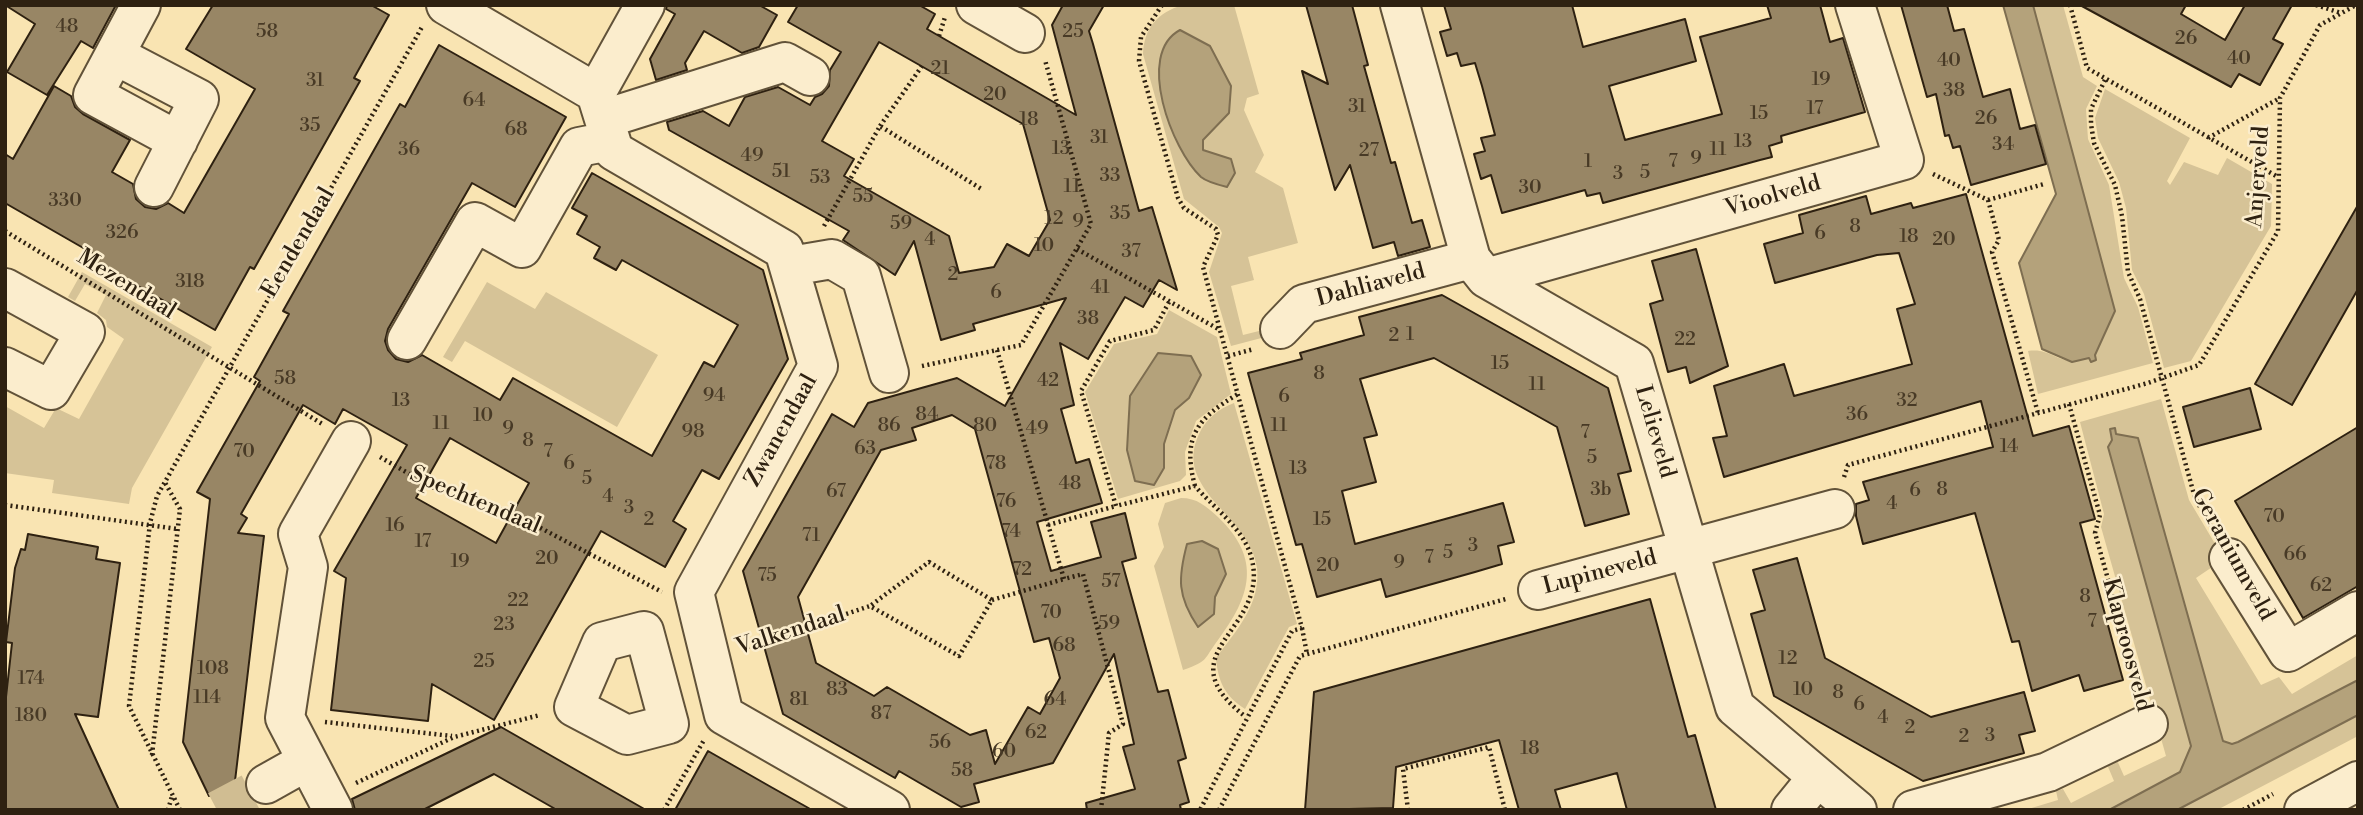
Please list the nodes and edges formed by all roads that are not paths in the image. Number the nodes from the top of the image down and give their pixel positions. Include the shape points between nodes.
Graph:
1 (141, 5) edge
2 (645, 5) edge
3 (976, 5) edge
4 (1400, 5) edge
5 (1855, 5) edge
6 (437, 11) edge
7 (1025, 33) road end
8 (810, 76) dead end
9 (603, 117) junction
10 (154, 187) dead end
11 (787, 258) junction
12 (1478, 269) junction
13 (5, 288) edge
14 (1280, 329) dead end
15 (407, 340) dead end
16 (5, 367) edge
17 (889, 373) road end
18 (351, 441) road end
19 (1835, 509) road end
20 (1688, 549) junction
21 (2229, 558) road end
22 (1538, 590) road end
23 (2358, 611) edge
24 (711, 659) junction
25 (656, 675) junction
26 (2148, 724) road end
27 (307, 761) junction
28 (1817, 778) junction
29 (2358, 781) edge
30 (267, 784) tunnel mouth
31 (330, 803) edge
32 (890, 810) edge
33 (1791, 810) edge
34 (1857, 810) edge
35 (1913, 810) edge
36 (2304, 810) edge

1 - 10 street via 93,96 178,141
2 - 9 street
3 - 7 street
4 - 12 street
5 - 12 street, Vioolveld via 1904,160
6 - 9 street
8 - 9 street via 785,62
9 - 11 street via 614,151
9 - 15 street via 579,147 522,248 475,222
11 - 17 street via 832,259 861,276
11 - 24 street, Zwanendaal via 818,366 694,592
12 - 14 street, Dahliaveld via 1304,304
12 - 20 street, Lelieveld via 1634,363
13 - 16 street via 85,332 51,390
18 - 27 street via 298,534 308,568 285,718
19 - 20 street, Lupineveld
20 - 22 street, Lupineveld
20 - 28 street, Lelieveld via 1735,707
21 - 23 street, Geraniumveld via 2288,652
24 - 25 street
24 - 32 street via 724,715
25 - 25 street via 644,631 603,642 574,707 627,735 668,724
26 - 35 street, Klaproosveld via 2048,772
27 - 30 street
27 - 31 street
28 - 33 street
28 - 34 street, Lelieveld
29 - 36 street

